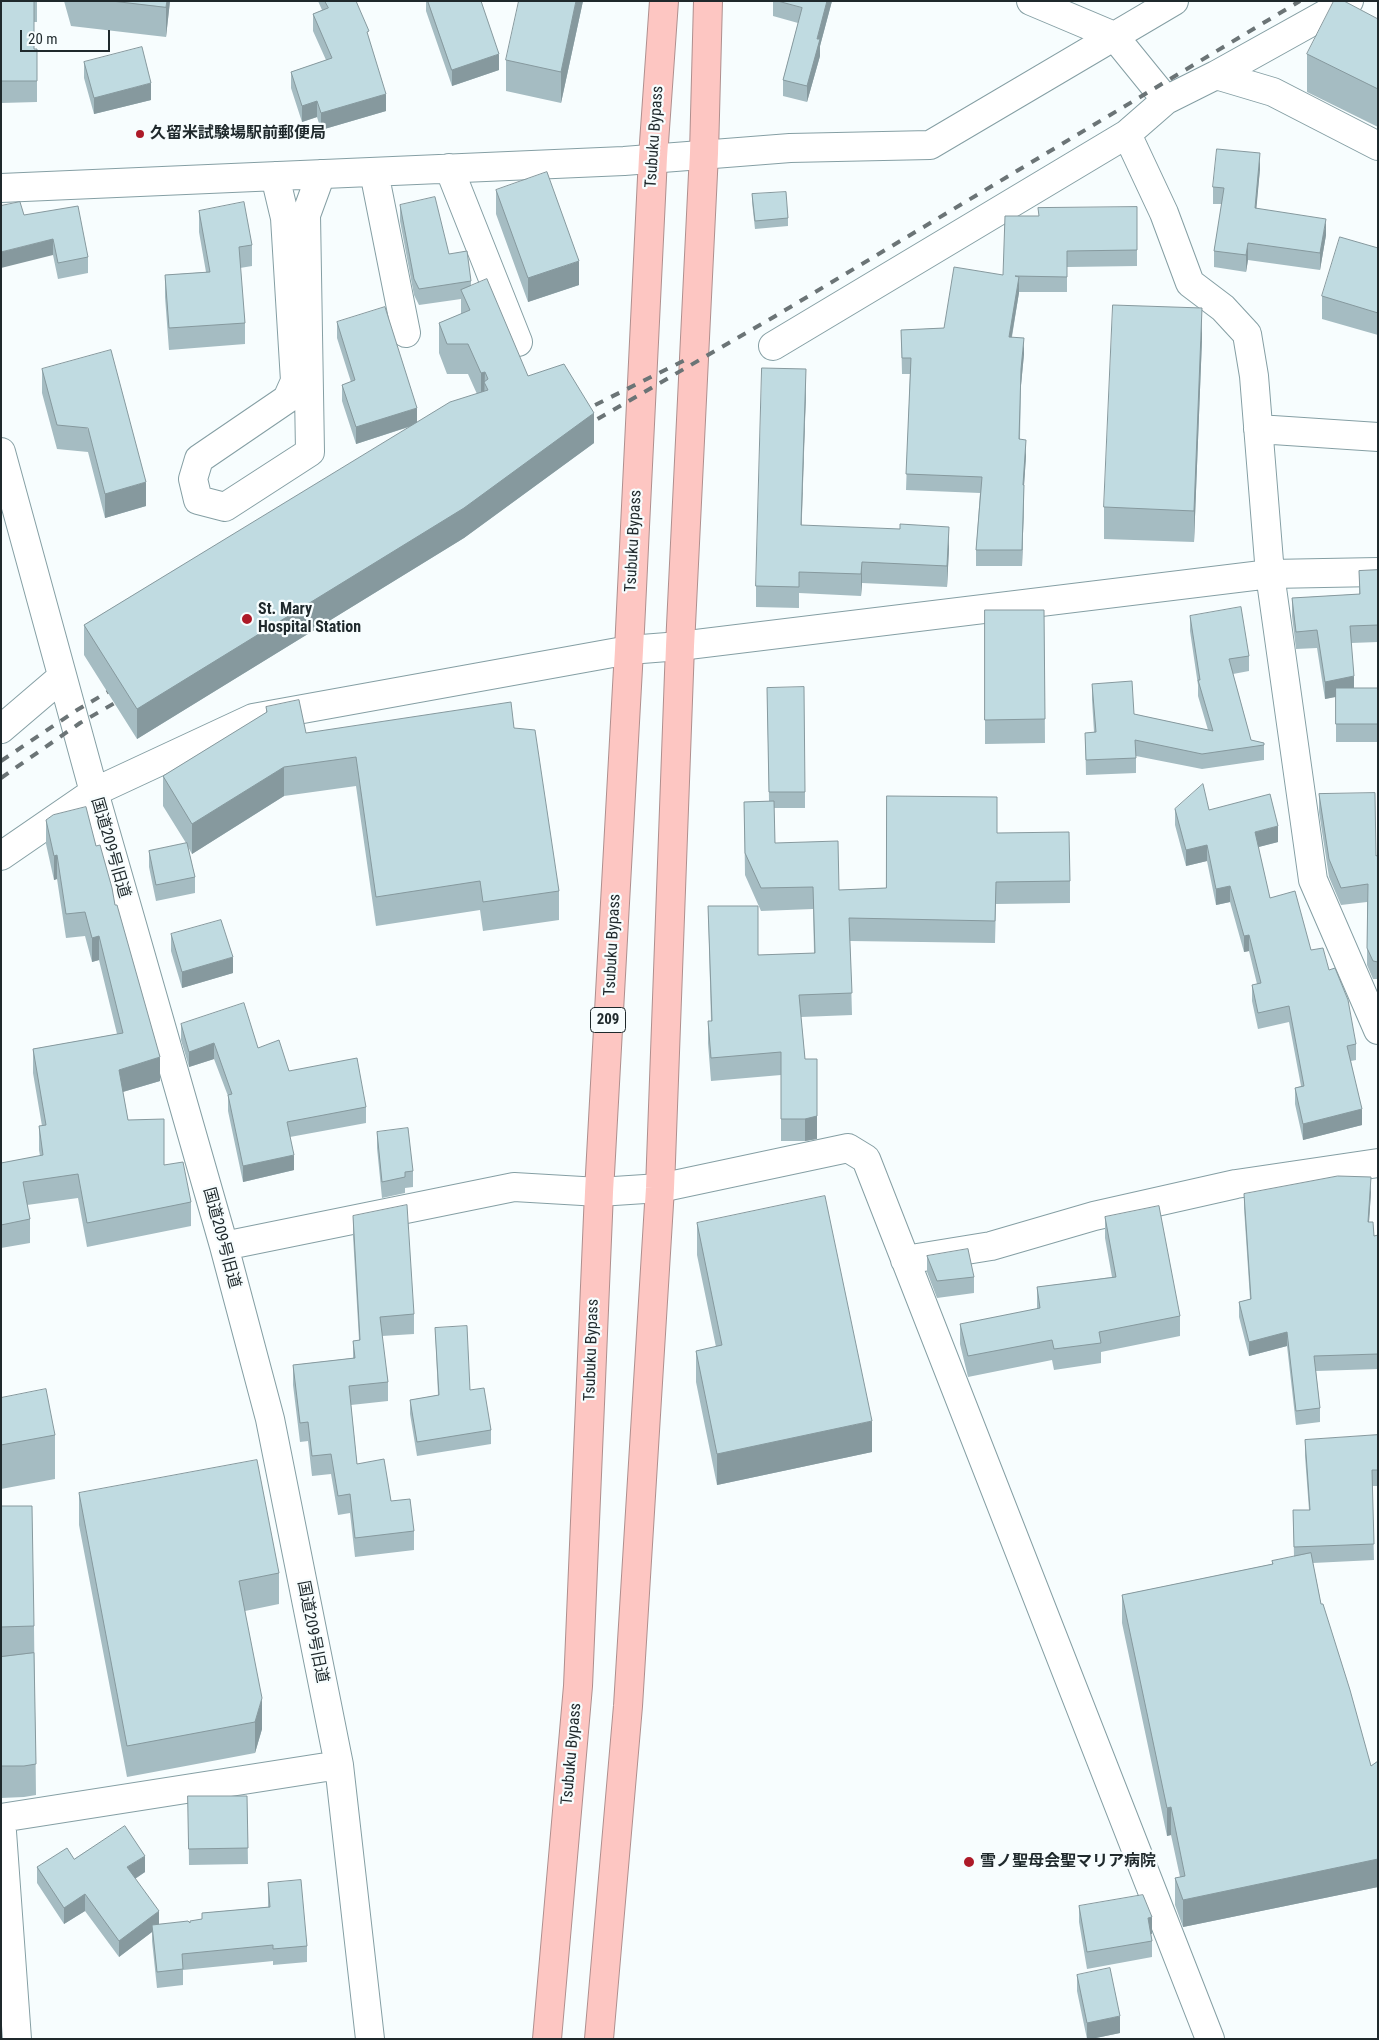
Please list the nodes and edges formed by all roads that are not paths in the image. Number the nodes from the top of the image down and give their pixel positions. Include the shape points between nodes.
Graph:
1 (664, 1) edge
2 (708, 1) edge
3 (1031, 1) edge
4 (1174, 1) edge
5 (1349, 1) edge
6 (1058, 6) edge
7 (1114, 36) junction
8 (1216, 75) junction
9 (1166, 100) junction
10 (1127, 134) junction
11 (1378, 146) edge
12 (704, 153) junction
13 (653, 157) junction
14 (449, 168) junction
15 (374, 172) junction
16 (321, 174) junction
17 (275, 176) junction
18 (1, 188) edge
19 (406, 333) dead end
20 (518, 342) dead end
21 (774, 346) dead end
22 (1258, 429) junction
23 (1378, 437) edge
24 (1, 452) edge
25 (1378, 572) edge
26 (1270, 574) junction
27 (680, 646) junction
28 (629, 650) junction
29 (62, 677) junction
30 (1, 729) edge
31 (94, 792) junction
32 (1, 856) edge
33 (1378, 1030) edge
34 (1378, 1163) edge
35 (660, 1188) junction
36 (599, 1192) junction
37 (224, 1246) junction
38 (905, 1260) junction
39 (339, 1765) junction
40 (17, 2039) edge
41 (370, 2039) edge
42 (547, 2039) edge
43 (599, 2039) edge
44 (1210, 2039) edge

1 - 13 highway, Tsubuku Bypass / 209
2 - 12 highway
3 - 6 street
4 - 7 street
5 - 8 street
6 - 7 street
7 - 9 street
7 - 12 street via 930,145
8 - 9 street
8 - 11 street via 1273,92
9 - 10 street
10 - 21 street
10 - 22 street via 1164,214 1190,283 1223,308 1247,334
12 - 13 street
12 - 27 highway
13 - 14 street
13 - 28 highway, Tsubuku Bypass / 209
14 - 15 street
14 - 20 street
15 - 16 street
15 - 19 street
16 - 17 street
16 - 17 street via 306,215 310,452 225,507 198,500 193,479 200,459 287,399 295,381 285,218
17 - 18 street
22 - 23 street
22 - 26 street
24 - 29 street, 国道209号旧道
25 - 26 street
26 - 27 street
26 - 33 street via 1314,880
27 - 28 street
27 - 35 highway
28 - 31 street via 253,718
28 - 36 highway, Tsubuku Bypass / 209
29 - 30 street
29 - 31 street, 国道209号旧道
31 - 32 street
31 - 37 street, 国道209号旧道
34 - 38 street via 1236,1184 1094,1216 991,1246
35 - 36 street
35 - 38 street via 848,1148 866,1159
35 - 43 highway via 628,1706
36 - 37 street via 514,1187
36 - 42 highway, Tsubuku Bypass / 209 via 578,1686
37 - 39 street, 国道209号旧道 via 270,1420
38 - 44 street
39 - 40 street via 1,1818
39 - 41 street, 国道209号旧道

